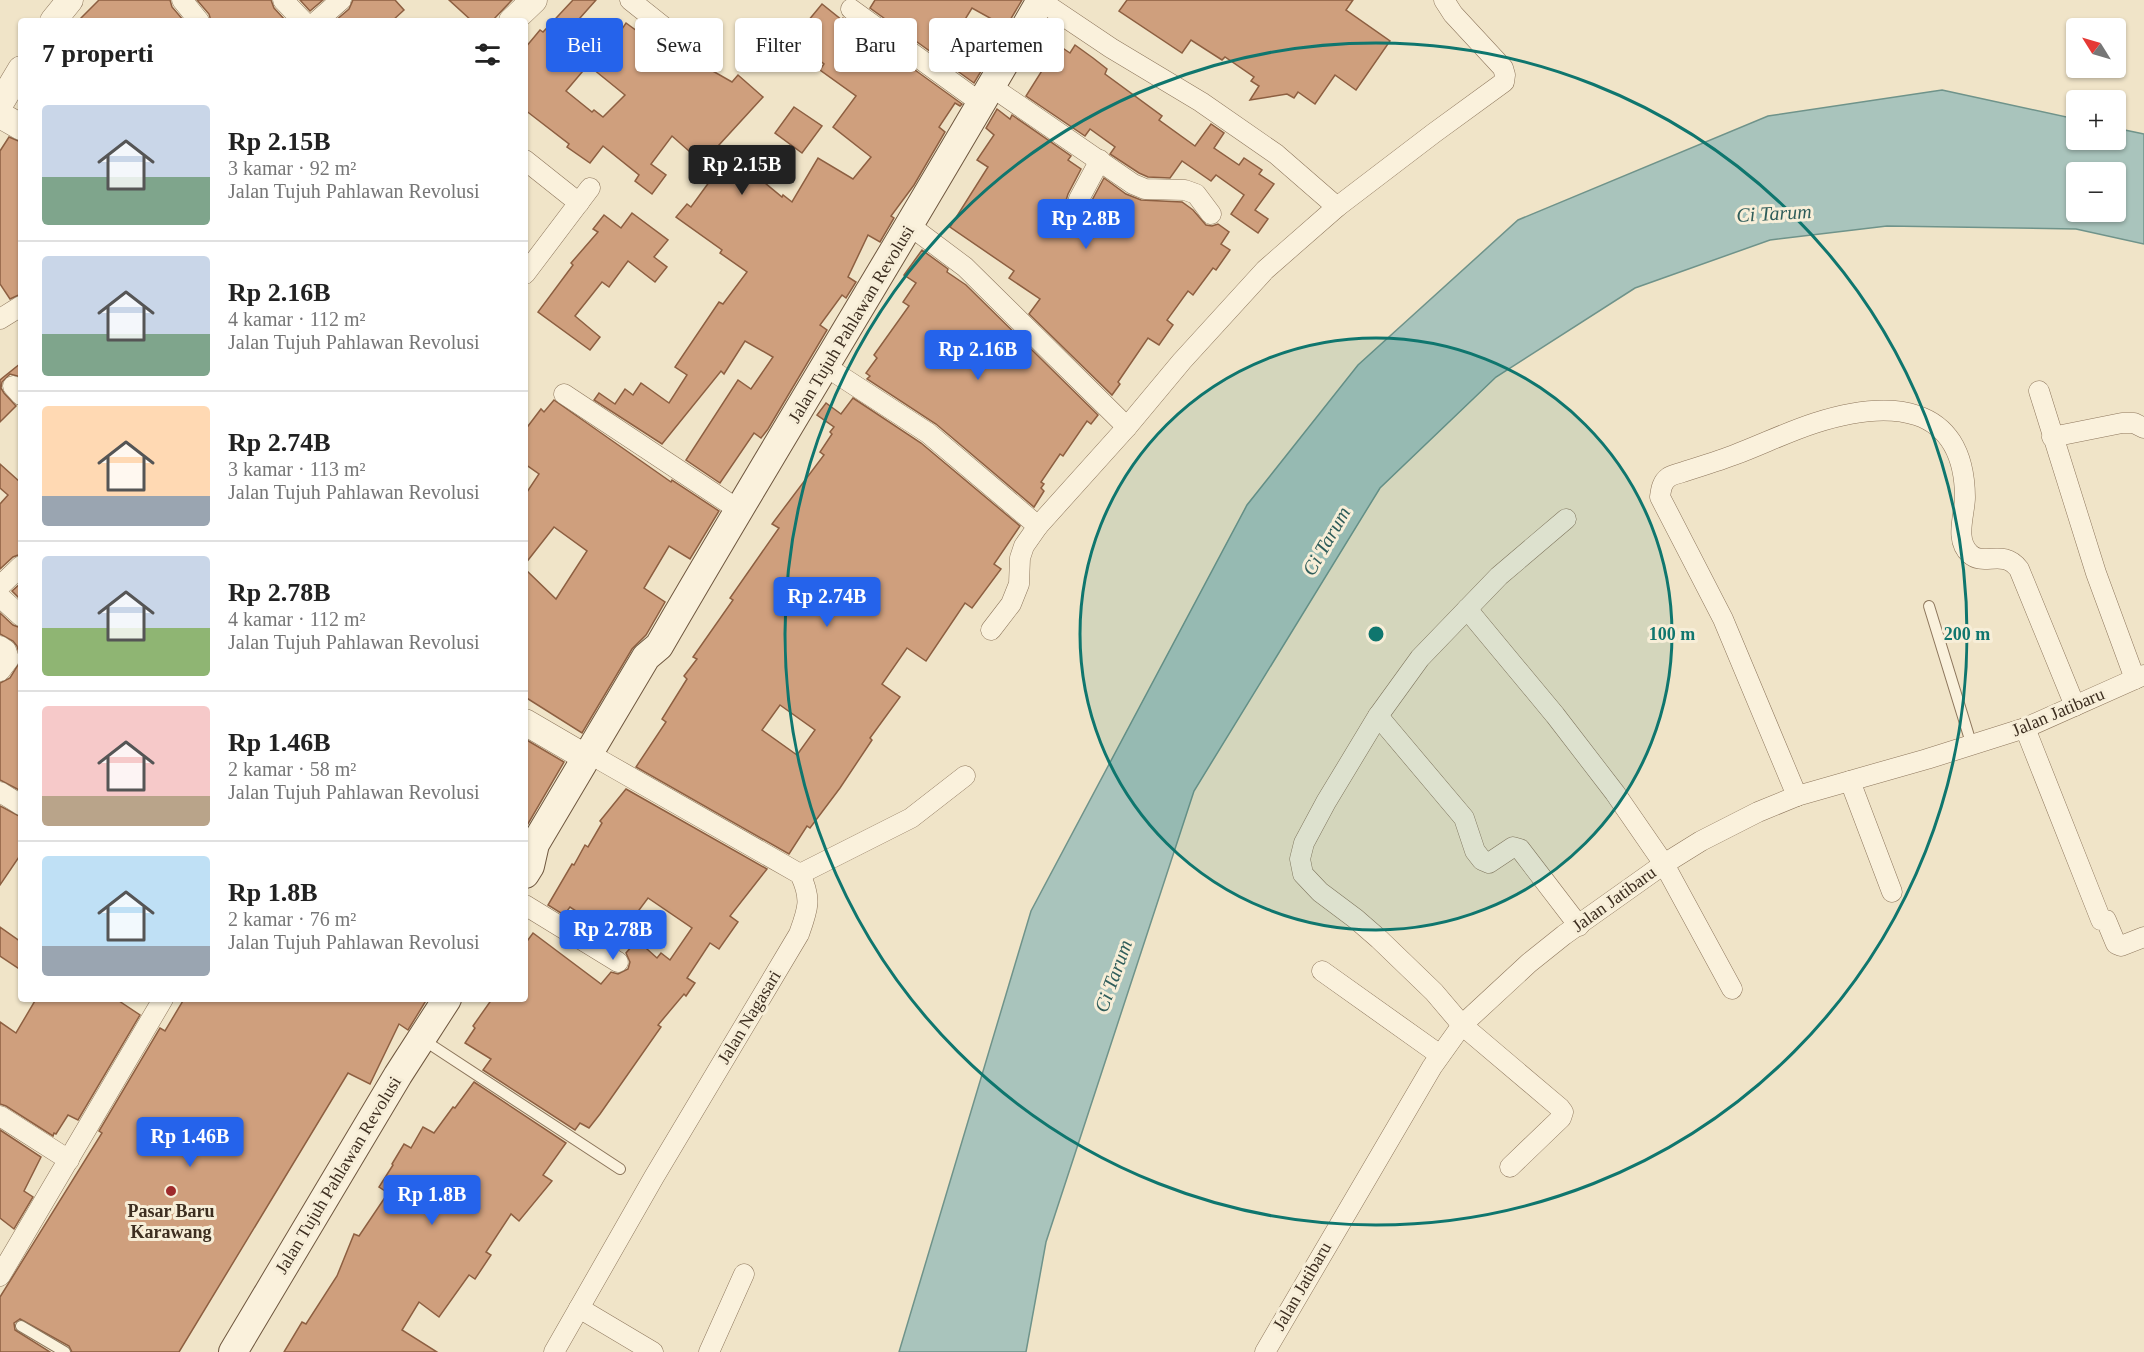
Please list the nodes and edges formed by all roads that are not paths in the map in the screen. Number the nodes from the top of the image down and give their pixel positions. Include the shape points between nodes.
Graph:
1 (70, 0) edge
2 (182, 0) edge
3 (283, 0) edge
4 (341, 0) edge
5 (534, 0) edge
6 (630, 0) edge
7 (1041, 0) edge
8 (1444, 0) edge
9 (851, 9) dead end
10 (55, 18) edge
11 (197, 18) edge
12 (300, 18) edge
13 (320, 18) edge
14 (515, 18) edge
15 (653, 18) edge
16 (18, 74) edge
17 (987, 95) junction
18 (0, 104) edge
19 (0, 115) edge
20 (18, 125) edge
21 (1100, 160) junction
22 (528, 162) edge
23 (1337, 207) junction
24 (1211, 214) dead end
25 (1072, 221) dead end
26 (909, 225) junction
27 (528, 270) edge
28 (18, 308) edge
29 (0, 319) edge
30 (825, 366) junction
31 (2039, 391) dead end
32 (564, 394) dead end
33 (1127, 427) junction
34 (2144, 428) edge
35 (2052, 437) junction
36 (739, 510) junction
37 (1566, 519) dead end
38 (1038, 526) junction
39 (18, 569) edge
40 (0, 586) edge
41 (0, 597) edge
42 (1929, 606) dead end
43 (1467, 609) junction
44 (18, 613) edge
45 (991, 630) dead end
46 (0, 646) edge
47 (0, 671) edge
48 (2139, 677) edge
49 (2075, 706) junction
50 (1378, 716) junction
51 (528, 724) edge
52 (2025, 728) junction
53 (1972, 746) junction
54 (594, 759) junction
55 (964, 776) dead end
56 (1850, 781) junction
57 (0, 792) edge
58 (1797, 796) junction
59 (18, 803) edge
60 (1664, 864) junction
61 (528, 867) edge
62 (800, 874) junction
63 (1892, 892) dead end
64 (528, 907) edge
65 (1579, 926) junction
66 (2144, 937) edge
67 (618, 962) dead end
68 (1322, 971) dead end
69 (1732, 989) dead end
70 (161, 1002) edge
71 (445, 1002) edge
72 (1462, 1025) junction
73 (422, 1039) junction
74 (1440, 1055) junction
75 (0, 1116) edge
76 (69, 1160) junction
77 (1510, 1167) dead end
78 (620, 1169) dead end
79 (744, 1274) dead end
80 (0, 1276) edge
81 (579, 1308) junction
82 (21, 1326) dead end
83 (65, 1352) edge
84 (233, 1352) edge
85 (554, 1352) edge
86 (653, 1352) edge
87 (709, 1352) edge
88 (1265, 1352) edge

1 - 10 street
2 - 11 street
3 - 12 street
4 - 13 street
5 - 14 street
6 - 15 street
7 - 17 main road, Jalan Tujuh Pahlawan Revolusi
7 - 23 street via 1266,148
8 - 23 street via 1503,68 1504,82
9 - 17 street
16 - 18 street
17 - 21 street
17 - 26 main road, Jalan Tujuh Pahlawan Revolusi
19 - 20 street
21 - 24 street via 1145,189 1196,194
21 - 25 street
22 - 27 street via 584,196
23 - 33 street via 1265,270
26 - 30 main road, Jalan Tujuh Pahlawan Revolusi
26 - 33 street via 965,267
28 - 29 street
30 - 36 main road, Jalan Tujuh Pahlawan Revolusi
30 - 38 street via 928,433
31 - 35 street
32 - 36 street
33 - 38 street
34 - 35 street via 2122,423
35 - 48 street via 2096,573
36 - 54 main road, Jalan Tujuh Pahlawan Revolusi via 659,646 656,664
37 - 43 street
38 - 45 street via 1024,546 1019,584 1011,604
39 - 40 street
41 - 44 street
42 - 53 lane
43 - 50 street via 1420,658
43 - 60 street via 1555,715
46 - 47 street via 9,658
48 - 49 street, Jalan Jatibaru
49 - 52 street, Jalan Jatibaru
49 - 58 street via 2019,569 2014,562 2002,558 1970,554 1962,541 1964,484 1958,454 1949,436 1931,421 1878,409 1816,423 1669,477 1661,487 1660,497 1723,619
50 - 65 street via 1464,819 1482,860 1489,863 1513,847 1520,849
50 - 72 street via 1304,843 1300,859 1303,874 1379,939
51 - 54 street
52 - 53 street, Jalan Jatibaru
52 - 66 street via 2102,920 2106,920 2116,944 2121,946
53 - 56 street, Jalan Jatibaru
54 - 61 main road, Jalan Tujuh Pahlawan Revolusi via 535,844
54 - 62 street
55 - 62 street via 910,818
56 - 58 street, Jalan Jatibaru
56 - 63 street
57 - 59 street
58 - 60 street, Jalan Jatibaru via 1701,841
60 - 65 street, Jalan Jatibaru
60 - 69 street
62 - 81 street, Jalan Nagasari via 809,896 799,934
64 - 67 street
65 - 72 street, Jalan Jatibaru via 1529,963
68 - 74 street
70 - 76 street
71 - 73 main road, Jalan Tujuh Pahlawan Revolusi
72 - 74 street, Jalan Jatibaru
72 - 77 street via 1563,1112
73 - 78 lane
73 - 84 main road, Jalan Tujuh Pahlawan Revolusi
74 - 88 street, Jalan Jatibaru
75 - 76 street
76 - 80 street
79 - 87 street
81 - 85 street, Jalan Nagasari
81 - 86 street
82 - 83 lane

